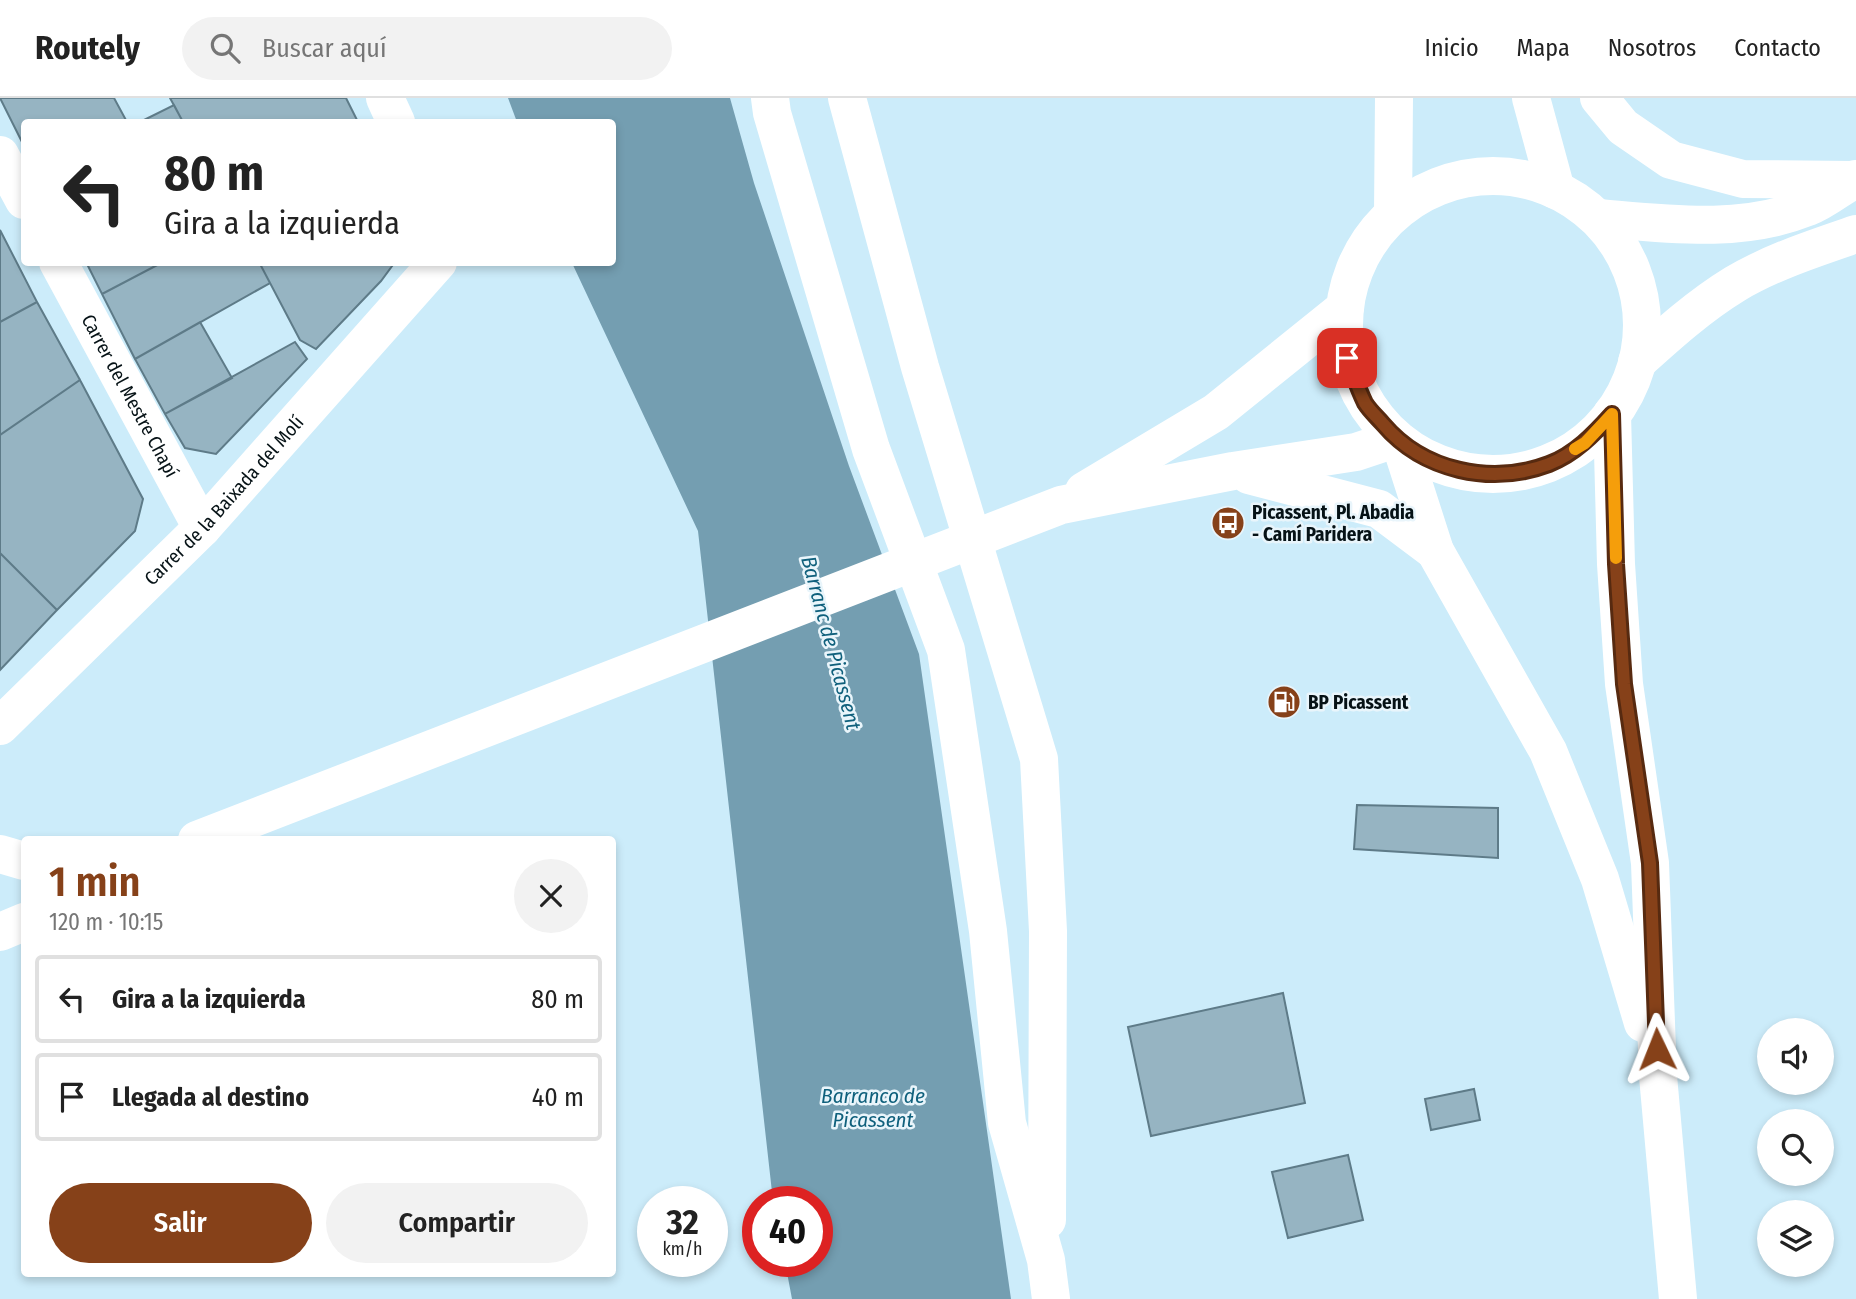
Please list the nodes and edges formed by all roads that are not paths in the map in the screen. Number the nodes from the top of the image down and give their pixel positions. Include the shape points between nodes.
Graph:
1 (385, 98) edge
2 (770, 98) edge
3 (847, 98) edge
4 (1395, 98) edge
5 (1531, 98) edge
6 (1599, 98) edge
7 (395, 119) edge
8 (0, 155) edge
9 (1855, 179) edge
10 (1556, 190) junction
11 (21, 194) edge
12 (1393, 214) junction
13 (1598, 218) junction
14 (1856, 234) edge
15 (60, 266) edge
16 (434, 266) edge
17 (1345, 308) junction
18 (1637, 362) junction
19 (1612, 414) junction
20 (1397, 441) junction
21 (1233, 471) junction
22 (1061, 505) junction
23 (202, 527) junction
24 (1435, 551) junction
25 (0, 726) edge
26 (206, 836) edge
27 (0, 854) edge
28 (21, 860) edge
29 (21, 923) edge
30 (0, 932) edge
31 (1658, 1076) junction
32 (1046, 1260) junction
33 (1051, 1299) edge
34 (1678, 1299) edge

1 - 7 street
2 - 32 street via 871,449 946,650 988,931 1007,1123
3 - 32 street via 920,367 1039,760 1048,931
4 - 12 street
5 - 10 street
6 - 9 street via 1623,127 1671,160 1743,179
8 - 11 street
9 - 13 street via 1809,207 1744,225
10 - 12 street via 1515,177 1471,177 1430,189
10 - 13 street
12 - 17 street via 1369,241 1353,273
13 - 18 street via 1621,248 1637,285 1642,323
14 - 18 street via 1798,254 1737,283 1684,319
15 - 23 street, Carrer del Mestre Chapí
16 - 23 street, Carrer de la Baixada del Molí
17 - 20 street via 1347,358 1366,404
17 - 22 street via 1216,412
18 - 19 street via 1628,389
19 - 20 street via 1585,443 1550,463 1511,473 1472,474 1433,463
19 - 31 street via 1624,684 1650,863
20 - 21 street
20 - 24 street
21 - 22 street
21 - 24 street via 1379,509
22 - 26 street
23 - 25 street, Carrer de la Baixada del Molí
24 - 31 street via 1548,751 1600,879
27 - 28 street
29 - 30 street
31 - 34 street
32 - 33 street

